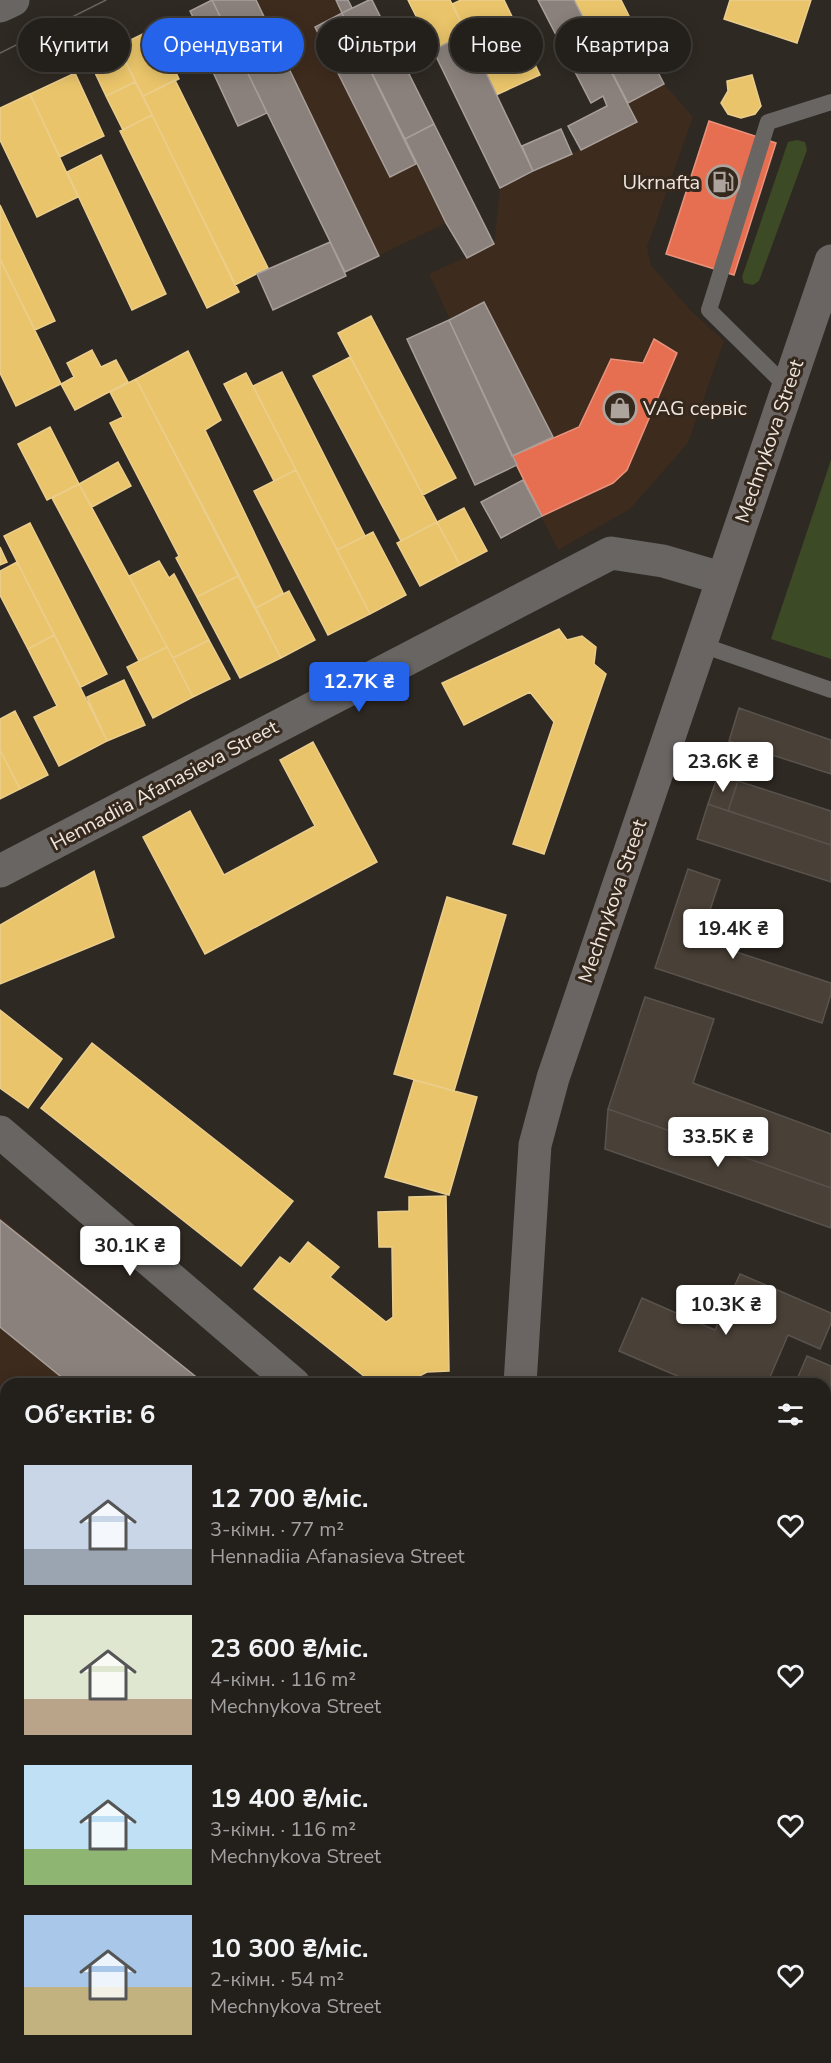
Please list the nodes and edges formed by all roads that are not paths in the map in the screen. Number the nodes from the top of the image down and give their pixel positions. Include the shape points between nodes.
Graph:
1 (13, 0) edge
2 (0, 6) edge
3 (831, 102) edge
4 (831, 261) edge
5 (788, 388) junction
6 (721, 578) junction
7 (699, 644) junction
8 (831, 690) edge
9 (0, 871) edge
10 (0, 1132) edge
11 (287, 1378) edge
12 (520, 1378) edge

1 - 2 street
3 - 5 lane via 768,122 709,310
4 - 5 main road, Mechnykova Street
5 - 6 main road, Mechnykova Street
6 - 7 main road, Mechnykova Street
6 - 9 street, Hennadiia Afanasieva Street via 663,561 611,553
7 - 8 lane
7 - 12 main road, Mechnykova Street via 553,1078 535,1145
10 - 11 street

